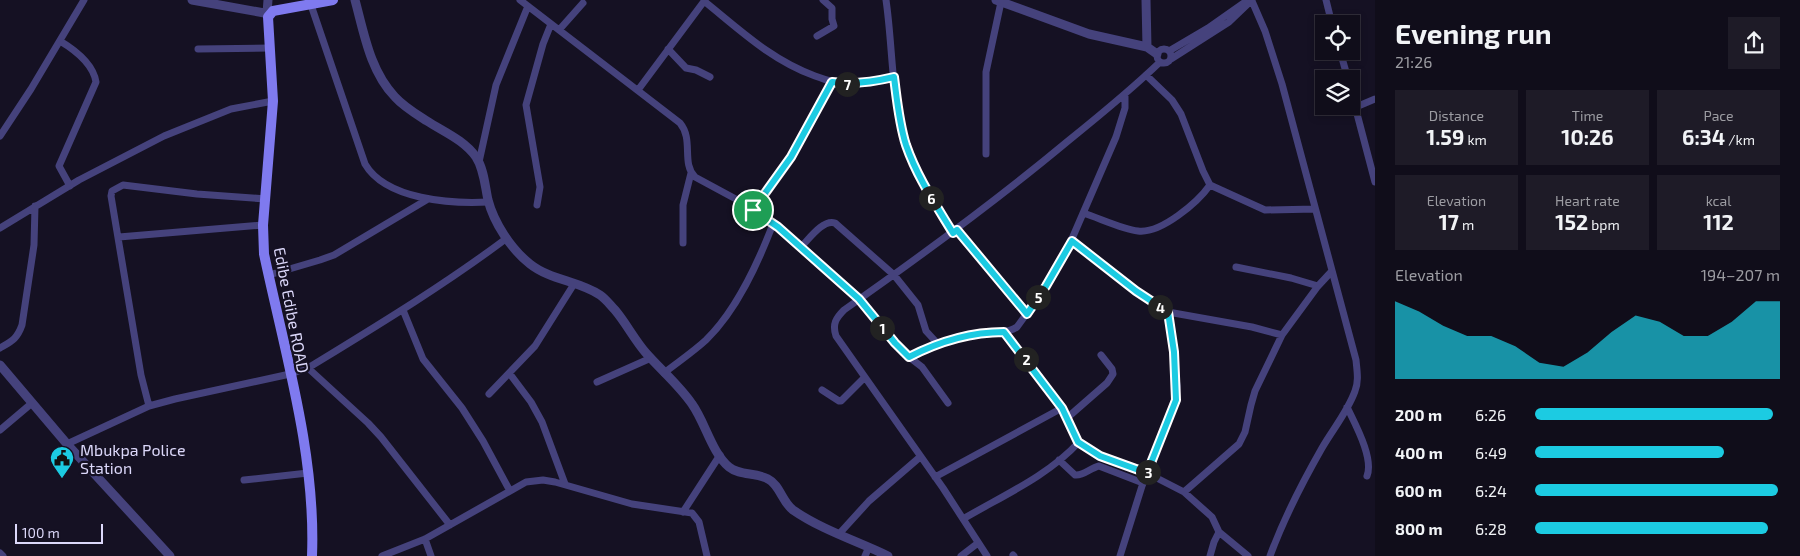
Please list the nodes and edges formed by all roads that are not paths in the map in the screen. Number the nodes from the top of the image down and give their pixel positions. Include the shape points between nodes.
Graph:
1 (84, 0) edge
2 (192, 0) edge
3 (268, 0) edge
4 (333, 0) edge
5 (355, 0) edge
6 (520, 0) edge
7 (693, 0) edge
8 (823, 0) edge
9 (886, 0) edge
10 (1146, 0) edge
11 (1250, 0) edge
12 (1326, 0) edge
13 (999, 1) edge
14 (703, 2) edge
15 (583, 3) dead end
16 (312, 4) junction
17 (528, 6) junction
18 (269, 14) junction
19 (1330, 15) edge
20 (551, 24) junction
21 (559, 30) junction
22 (817, 36) dead end
23 (60, 41) junction
24 (1147, 47) junction
25 (198, 48) dead end
26 (270, 48) junction
27 (668, 49) junction
28 (1169, 50) junction
29 (1158, 58) junction
30 (1171, 59) junction
31 (1146, 75) junction
32 (710, 77) dead end
33 (894, 77) junction
34 (832, 82) junction
35 (638, 90) junction
36 (1126, 94) junction
37 (1375, 99) edge
38 (273, 101) junction
39 (1360, 105) edge
40 (1358, 115) edge
41 (0, 136) edge
42 (986, 154) dead end
43 (479, 162) junction
44 (691, 173) junction
45 (1375, 182) edge
46 (1210, 185) junction
47 (70, 186) junction
48 (266, 199) junction
49 (428, 199) junction
50 (489, 202) junction
51 (537, 205) dead end
52 (36, 206) junction
53 (1315, 208) junction
54 (753, 210) junction
55 (1083, 213) junction
56 (773, 224) junction
57 (263, 226) junction
58 (0, 228) edge
59 (955, 231) junction
60 (119, 237) junction
61 (507, 238) junction
62 (1072, 241) junction
63 (684, 243) dead end
64 (801, 246) junction
65 (1236, 267) dead end
66 (1332, 271) junction
67 (269, 275) junction
68 (894, 275) junction
69 (574, 284) junction
70 (1318, 286) junction
71 (859, 299) junction
72 (403, 310) junction
73 (1168, 312) junction
74 (1027, 314) junction
75 (1004, 332) junction
76 (1282, 335) junction
77 (938, 344) junction
78 (0, 348) edge
79 (1101, 356) dead end
80 (909, 357) junction
81 (650, 358) junction
82 (0, 364) edge
83 (308, 368) junction
84 (664, 373) junction
85 (290, 374) junction
86 (510, 374) junction
87 (864, 378) junction
88 (597, 382) dead end
89 (822, 390) dead end
90 (489, 394) dead end
91 (32, 403) junction
92 (948, 403) dead end
93 (149, 406) junction
94 (1347, 407) junction
95 (1062, 408) junction
96 (1067, 418) junction
97 (0, 430) edge
98 (1078, 442) junction
99 (67, 444) junction
100 (720, 455) junction
101 (920, 456) junction
102 (1059, 460) junction
103 (308, 473) junction
104 (1147, 473) junction
105 (1367, 476) dead end
106 (935, 477) junction
107 (244, 480) dead end
108 (1143, 483) junction
109 (564, 484) junction
110 (510, 491) junction
111 (1184, 492) junction
112 (683, 512) junction
113 (963, 519) junction
114 (450, 525) junction
115 (1219, 532) junction
116 (839, 534) junction
117 (425, 539) junction
118 (978, 543) junction
119 (867, 552) edge
120 (0, 553) edge
121 (3, 556) edge
122 (170, 556) edge
123 (312, 556) edge
124 (382, 556) edge
125 (431, 556) edge
126 (707, 556) edge
127 (888, 556) edge
128 (961, 556) edge
129 (987, 556) edge
130 (1120, 556) edge
131 (1210, 556) edge
132 (1248, 556) edge
133 (1270, 556) edge

1 - 23 street
2 - 18 street
3 - 18 street
4 - 16 main road
5 - 43 street via 367,46 387,88 404,106 466,146
6 - 17 street
7 - 14 street
8 - 22 street via 832,8 834,26
9 - 33 street
10 - 24 street
11 - 28 street
11 - 30 street via 1229,22
11 - 53 street via 1282,84
12 - 19 street
13 - 24 street via 1089,34
13 - 42 street via 986,72
14 - 27 street
14 - 34 street via 764,50 800,70
15 - 21 street
16 - 18 main road
16 - 49 street via 368,169 388,185
17 - 20 street
17 - 43 street via 496,85
18 - 26 main road, Edibe Edibe ROAD
20 - 21 street
20 - 51 street via 526,105 540,187
21 - 35 street
23 - 41 street
23 - 47 street via 76,52 96,77 59,166
24 - 29 street
25 - 26 street
26 - 38 main road, Edibe Edibe ROAD
27 - 32 street via 686,68
27 - 35 street
28 - 29 street via 1161,50
28 - 30 street
29 - 30 street via 1166,63
29 - 31 street
31 - 36 street
31 - 46 street via 1177,107
33 - 34 street via 866,83
33 - 59 street via 906,146 922,182
34 - 54 street via 791,157
35 - 44 street via 685,129
36 - 55 street via 1126,108 1116,138
36 - 59 street
37 - 39 street
38 - 47 street via 231,109 164,136
38 - 48 main road, Edibe Edibe ROAD
40 - 45 street
43 - 50 street
44 - 54 street
44 - 63 street via 682,205
46 - 53 street via 1265,210
46 - 55 street via 1196,202 1147,231 1137,231
47 - 52 street
48 - 57 main road, Edibe Edibe ROAD
48 - 60 street via 123,185 112,191 111,196
49 - 50 street
49 - 67 street via 334,254
50 - 61 street
52 - 58 street
52 - 78 street via 34,245 22,325 19,334
53 - 66 street
54 - 56 street
55 - 62 street
56 - 64 street
56 - 84 street via 761,256 720,324 696,349
57 - 60 street
57 - 67 main road, Edibe Edibe ROAD
59 - 68 street
59 - 74 street
60 - 93 street
61 - 69 street via 531,264
61 - 72 street
62 - 73 street
62 - 74 street
64 - 68 street via 831,221
64 - 71 street
65 - 70 street
66 - 70 street
66 - 94 street via 1358,375
67 - 85 main road, Edibe Edibe ROAD
68 - 71 street
68 - 77 street via 918,306 926,331
69 - 81 street via 607,301
69 - 86 street via 535,346
70 - 76 street
71 - 80 street
71 - 87 street via 838,316 834,331
72 - 83 street
72 - 110 street via 423,359 467,416
73 - 76 street
73 - 104 street via 1176,400
74 - 75 street via 1017,327
75 - 77 street via 951,338
75 - 95 street
76 - 111 street via 1255,391 1239,444
77 - 80 street
79 - 96 street via 1113,374
80 - 92 street via 922,367
81 - 84 street
81 - 88 street
82 - 91 street
83 - 85 street
83 - 114 street via 381,437
84 - 100 street via 691,402
85 - 93 street
85 - 103 main road, Edibe Edibe ROAD
86 - 90 street
86 - 109 street via 542,422
87 - 89 street via 841,401
87 - 101 street
91 - 97 street
91 - 99 street
93 - 99 street
94 - 105 street via 1362,441 1369,466
94 - 133 street via 1292,504
95 - 96 street
95 - 106 street
96 - 98 street
98 - 102 street
98 - 104 street via 1100,456
99 - 122 street
100 - 112 street
100 - 116 street via 730,468 768,478 791,508
101 - 106 street
101 - 116 street via 869,501
102 - 108 street via 1075,475 1099,466
102 - 113 street
103 - 107 street
103 - 123 main road, Edibe Edibe ROAD via 313,520
104 - 108 street
104 - 111 street
106 - 113 street
108 - 130 street
109 - 110 street via 533,480
109 - 112 street via 632,504
110 - 114 street
111 - 115 street via 1212,517
112 - 126 street via 692,514 699,522
113 - 118 street
114 - 117 street
115 - 131 street
115 - 132 street
116 - 119 street
117 - 124 street
117 - 125 street
118 - 128 street
118 - 129 street
119 - 127 street
120 - 121 street

